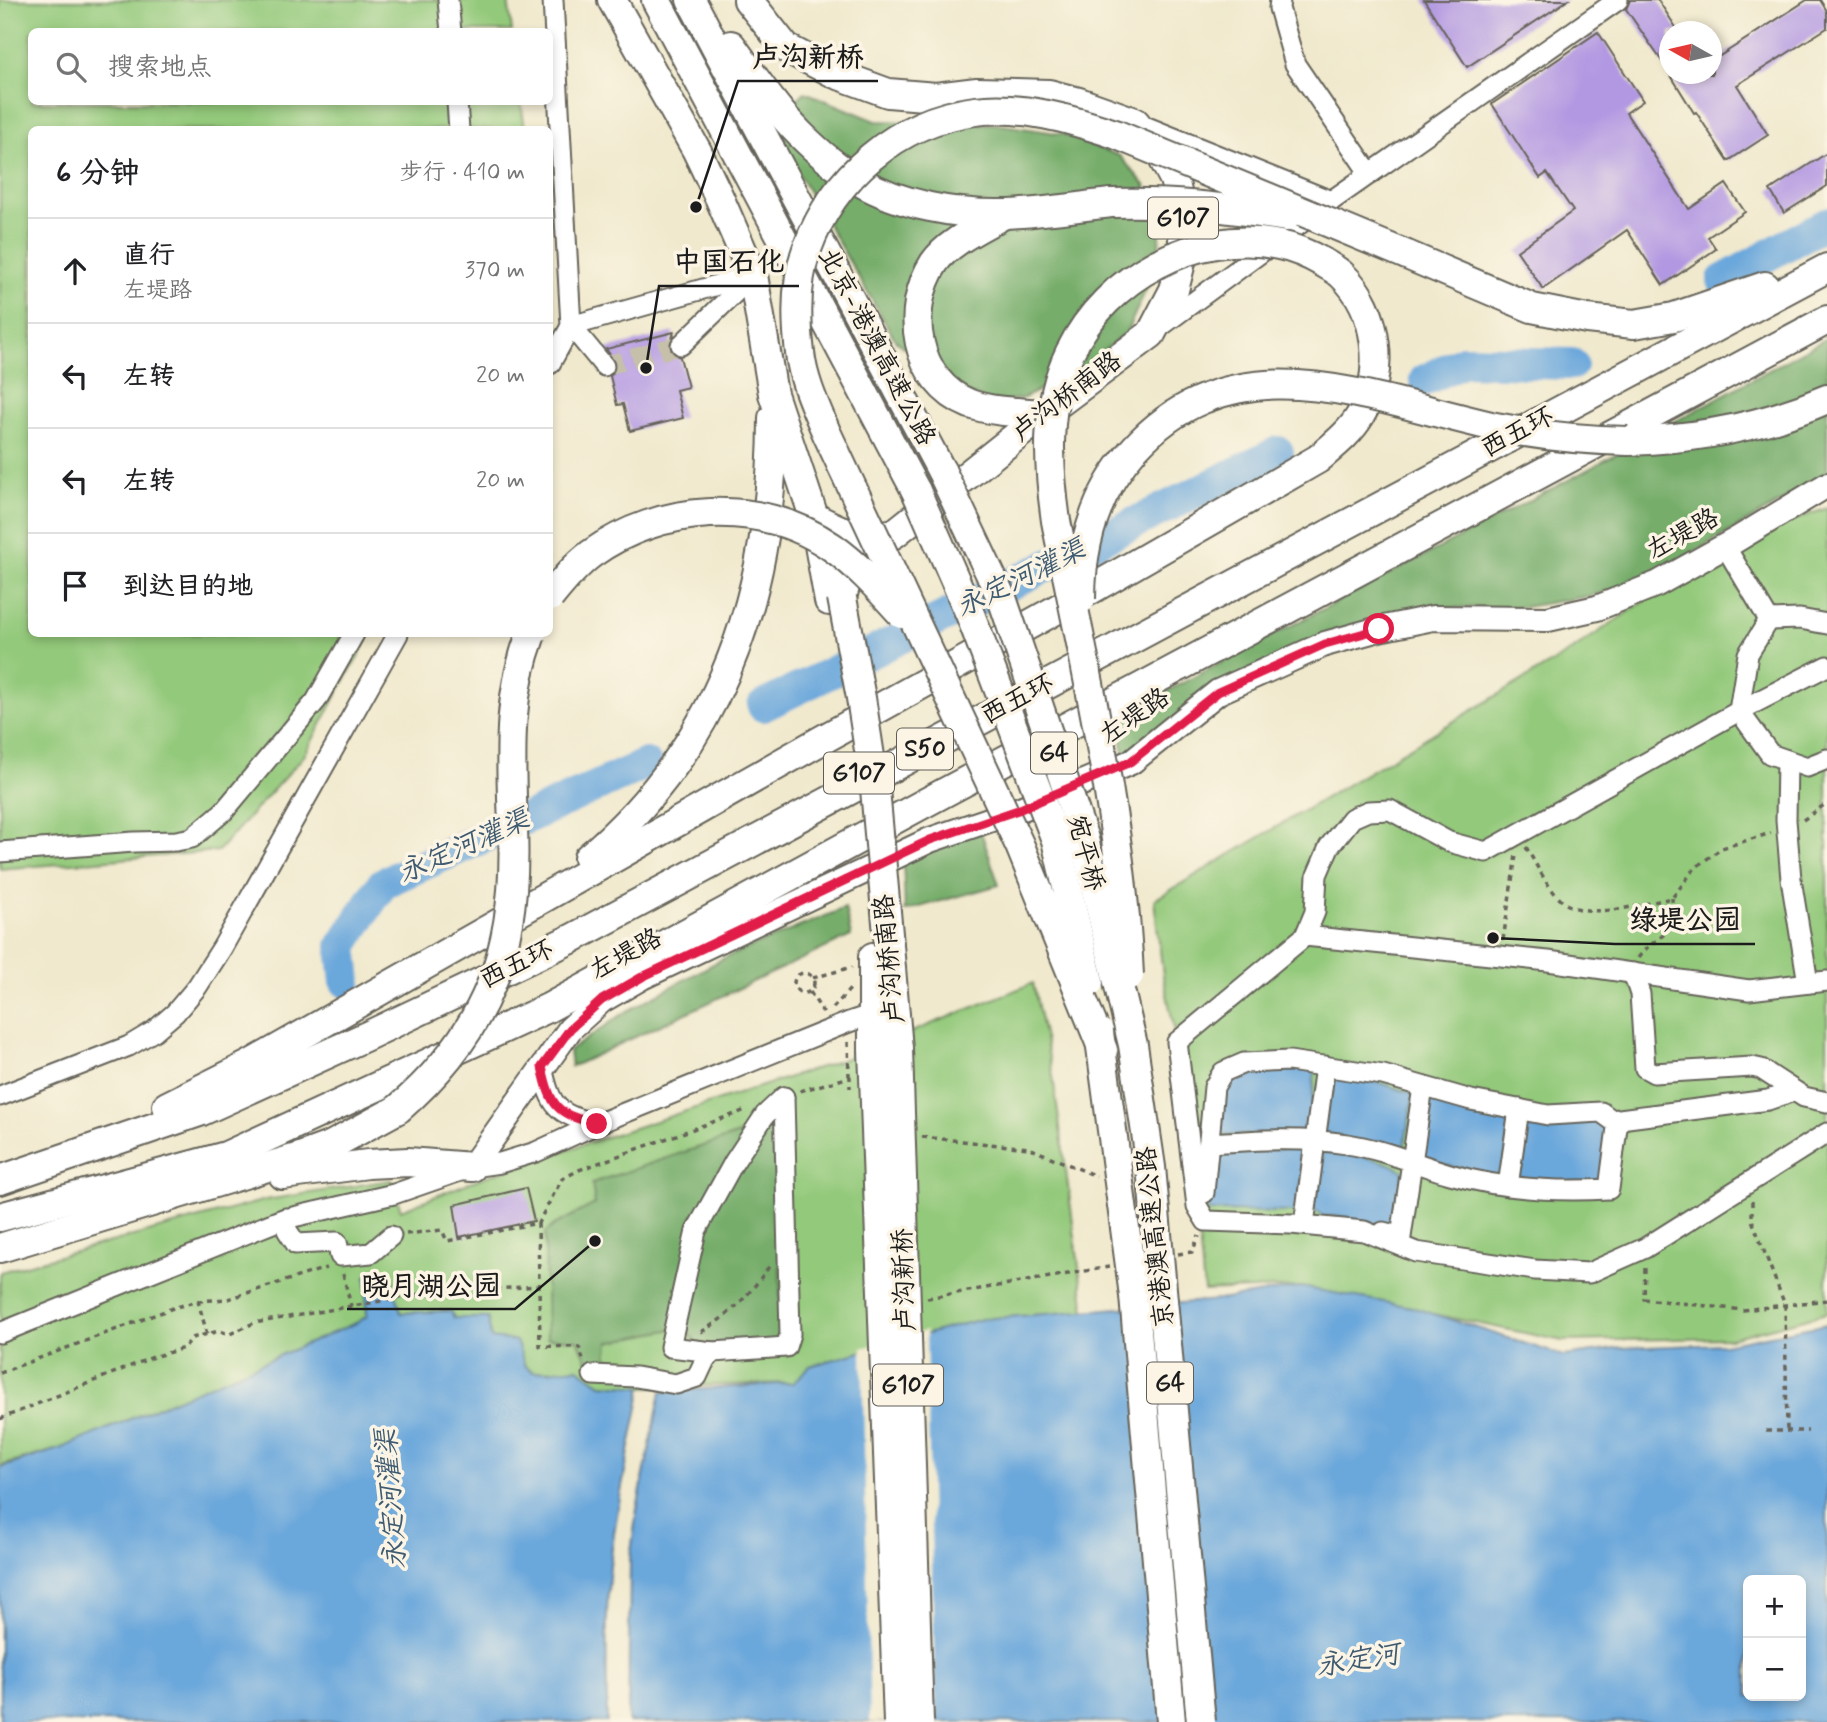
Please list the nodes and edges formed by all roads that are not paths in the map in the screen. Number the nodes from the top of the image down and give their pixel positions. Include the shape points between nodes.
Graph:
1 (448, 0) edge
2 (553, 0) edge
3 (612, 0) edge
4 (656, 0) edge
5 (691, 0) edge
6 (699, 0) edge
7 (748, 0) edge
8 (1280, 0) edge
9 (1618, 0) edge
10 (451, 28) edge
11 (457, 105) edge
12 (1135, 122) junction
13 (459, 126) edge
14 (1370, 174) junction
15 (1332, 213) junction
16 (1004, 214) junction
17 (1827, 266) edge
18 (753, 275) junction
19 (1827, 320) edge
20 (571, 326) junction
21 (1151, 334) junction
22 (681, 345) tunnel mouth
23 (553, 359) edge
24 (604, 366) dead end
25 (773, 394) junction
26 (1827, 399) edge
27 (1044, 414) junction
28 (942, 472) joint
29 (1827, 485) edge
30 (916, 491) joint
31 (814, 517) junction
32 (895, 533) junction
33 (1725, 546) junction
34 (553, 594) edge
35 (836, 599) junction
36 (1769, 620) junction
37 (1827, 624) edge
38 (920, 633) junction
39 (352, 637) edge
40 (396, 637) edge
41 (530, 637) edge
42 (1081, 648) junction
43 (1827, 666) edge
44 (1739, 711) junction
45 (1827, 759) edge
46 (1787, 760) junction
47 (0, 852) edge
48 (540, 899) junction
49 (1305, 936) junction
50 (1633, 973) junction
51 (1818, 982) edge
52 (883, 1010) junction
53 (1133, 1045) junction
54 (873, 1050) junction
55 (1103, 1050) junction
56 (1325, 1066) junction
57 (542, 1067) junction
58 (1423, 1087) junction
59 (1794, 1091) junction
60 (0, 1096) edge
61 (1827, 1102) edge
62 (1519, 1109) junction
63 (1618, 1120) junction
64 (597, 1124) junction
65 (1827, 1133) edge
66 (1315, 1140) junction
67 (1209, 1143) junction
68 (1412, 1162) junction
69 (472, 1167) junction
70 (33, 1170) junction
71 (0, 1180) edge
72 (228, 1181) junction
73 (1508, 1186) junction
74 (0, 1217) edge
75 (1305, 1217) junction
76 (285, 1218) junction
77 (391, 1236) dead end
78 (0, 1248) edge
79 (0, 1333) edge
80 (713, 1352) junction
81 (593, 1375) road end
82 (898, 1722) edge
83 (919, 1722) edge
84 (1171, 1722) edge
85 (1201, 1722) edge

1 - 10 street
2 - 20 street
3 - 18 highway, 卢沟桥南路 / G107 via 697,151
4 - 30 highway, 北京-港澳高速公路 / G4
5 - 28 highway, 北京-港澳高速公路 / G4
6 - 16 highway via 800,134 859,181 922,205
7 - 12 highway via 786,48 836,74 888,93 936,97 977,92 1049,94
8 - 14 street via 1295,64
9 - 14 street
11 - 13 street
12 - 15 street
12 - 21 highway, 卢沟桥南路 / G107 via 1174,179 1184,222 1174,290
14 - 15 street
15 - 16 highway, bridge via 1153,202
15 - 17 highway, bridge via 1407,255 1532,308 1587,319 1634,324 1674,317
15 - 21 street
15 - 38 highway, bridge via 1115,134 1023,111 975,111 929,122 900,136 854,172 834,196 806,251 797,319 800,357 827,433
16 - 27 highway via 961,239 935,262 916,318 919,348 945,388 969,403
17 - 70 highway, 西五环 / S50 via 570,939 202,1111
18 - 20 street
18 - 22 street
18 - 25 highway, 卢沟桥南路 / G107
19 - 74 highway, 西五环 / S50 via 548,1007 226,1156
20 - 23 street
20 - 24 street
21 - 27 highway, 卢沟桥南路 / G107
25 - 31 highway, 卢沟桥南路 / G107
25 - 48 highway via 773,469 761,559 744,629 723,681 654,794 608,842
26 - 42 highway, bridge via 1722,432 1628,441 1534,434 1328,386 1295,383 1228,391 1174,414 1148,434 1120,465 1100,498 1087,541 1081,585
27 - 32 highway, 卢沟桥南路 / G107
28 - 53 highway, 宛平桥 / G4, bridge via 1003,601 1084,839
29 - 33 main road, 左堤路
30 - 55 highway, 宛平桥 / G4, bridge via 970,614 1056,840
31 - 32 highway via 853,535 871,538
31 - 35 highway, 卢沟桥南路 / G107
32 - 35 highway, 卢沟桥南路 / G107 via 864,552
33 - 36 street
33 - 57 main road, 左堤路 via 1657,584 1597,608 1548,619 1433,618 1325,644 1275,665 1218,692 1130,762 1018,810 930,840 622,989 570,1029
34 - 38 highway, bridge via 589,555 640,526 689,514 745,514 776,520 831,546
35 - 52 highway, 卢沟桥南路 / G107, bridge via 862,698 875,789 873,953
36 - 37 street
36 - 44 street via 1748,654
38 - 55 highway, bridge via 1020,846
39 - 47 street via 316,701 224,811 192,838
40 - 60 street via 222,948 176,1013 129,1046
41 - 72 highway, bridge via 514,691 511,728 511,912 504,949 477,1016 452,1055 398,1109 332,1145
42 - 48 highway, bridge via 1056,521 1049,471 1056,396 1070,352 1112,296 1157,262 1244,242 1279,245 1324,262 1342,275 1368,315 1374,338 1372,390 1360,417 1339,441 1318,458 1076,598
42 - 53 highway, bridge via 1116,830 1128,936
43 - 44 street
44 - 46 street via 1770,754
44 - 49 street via 1486,852 1449,842 1390,810 1368,811 1352,818 1329,847 1317,875 1315,912
45 - 46 street via 1807,767
46 - 51 street via 1791,879
48 - 70 highway via 251,1064
49 - 50 street
49 - 65 street via 1177,1042 1198,1206 1206,1221 1364,1231 1416,1252 1535,1270 1589,1273 1645,1248
50 - 51 street via 1749,990
50 - 59 street via 1640,994 1645,1068 1654,1073 1752,1067
52 - 54 highway, 卢沟桥南路 / G107
52 - 64 street
53 - 85 highway, 京港澳高速公路 / G4, bridge via 1151,1167
54 - 82 highway, 卢沟新桥 / G107, bridge
54 - 83 highway, 卢沟新桥 / G107, bridge
55 - 84 highway, 京港澳高速公路 / G4, bridge via 1134,1296
56 - 58 street
56 - 66 street
56 - 67 street via 1289,1061 1244,1063 1223,1072 1214,1087
57 - 64 street via 554,1105 573,1118
57 - 69 main road, 左堤路
58 - 62 street
58 - 68 street
59 - 61 street
59 - 63 street via 1768,1100
62 - 63 street via 1548,1115 1601,1112
62 - 73 street
63 - 73 street via 1609,1189
64 - 69 street via 536,1152
66 - 67 street
66 - 68 street
66 - 75 street
67 - 75 street via 1207,1213 1214,1217
68 - 73 street
68 - 75 street via 1401,1237
69 - 72 highway via 368,1164
69 - 76 street via 394,1194
70 - 71 highway, 西五环 / S50
72 - 78 highway
76 - 77 street via 296,1244 337,1242 340,1259 371,1252
76 - 79 street
80 - 80 street via 670,1347 696,1231 734,1162 765,1115 784,1097 790,1334 786,1347
80 - 81 street via 697,1377 676,1384

